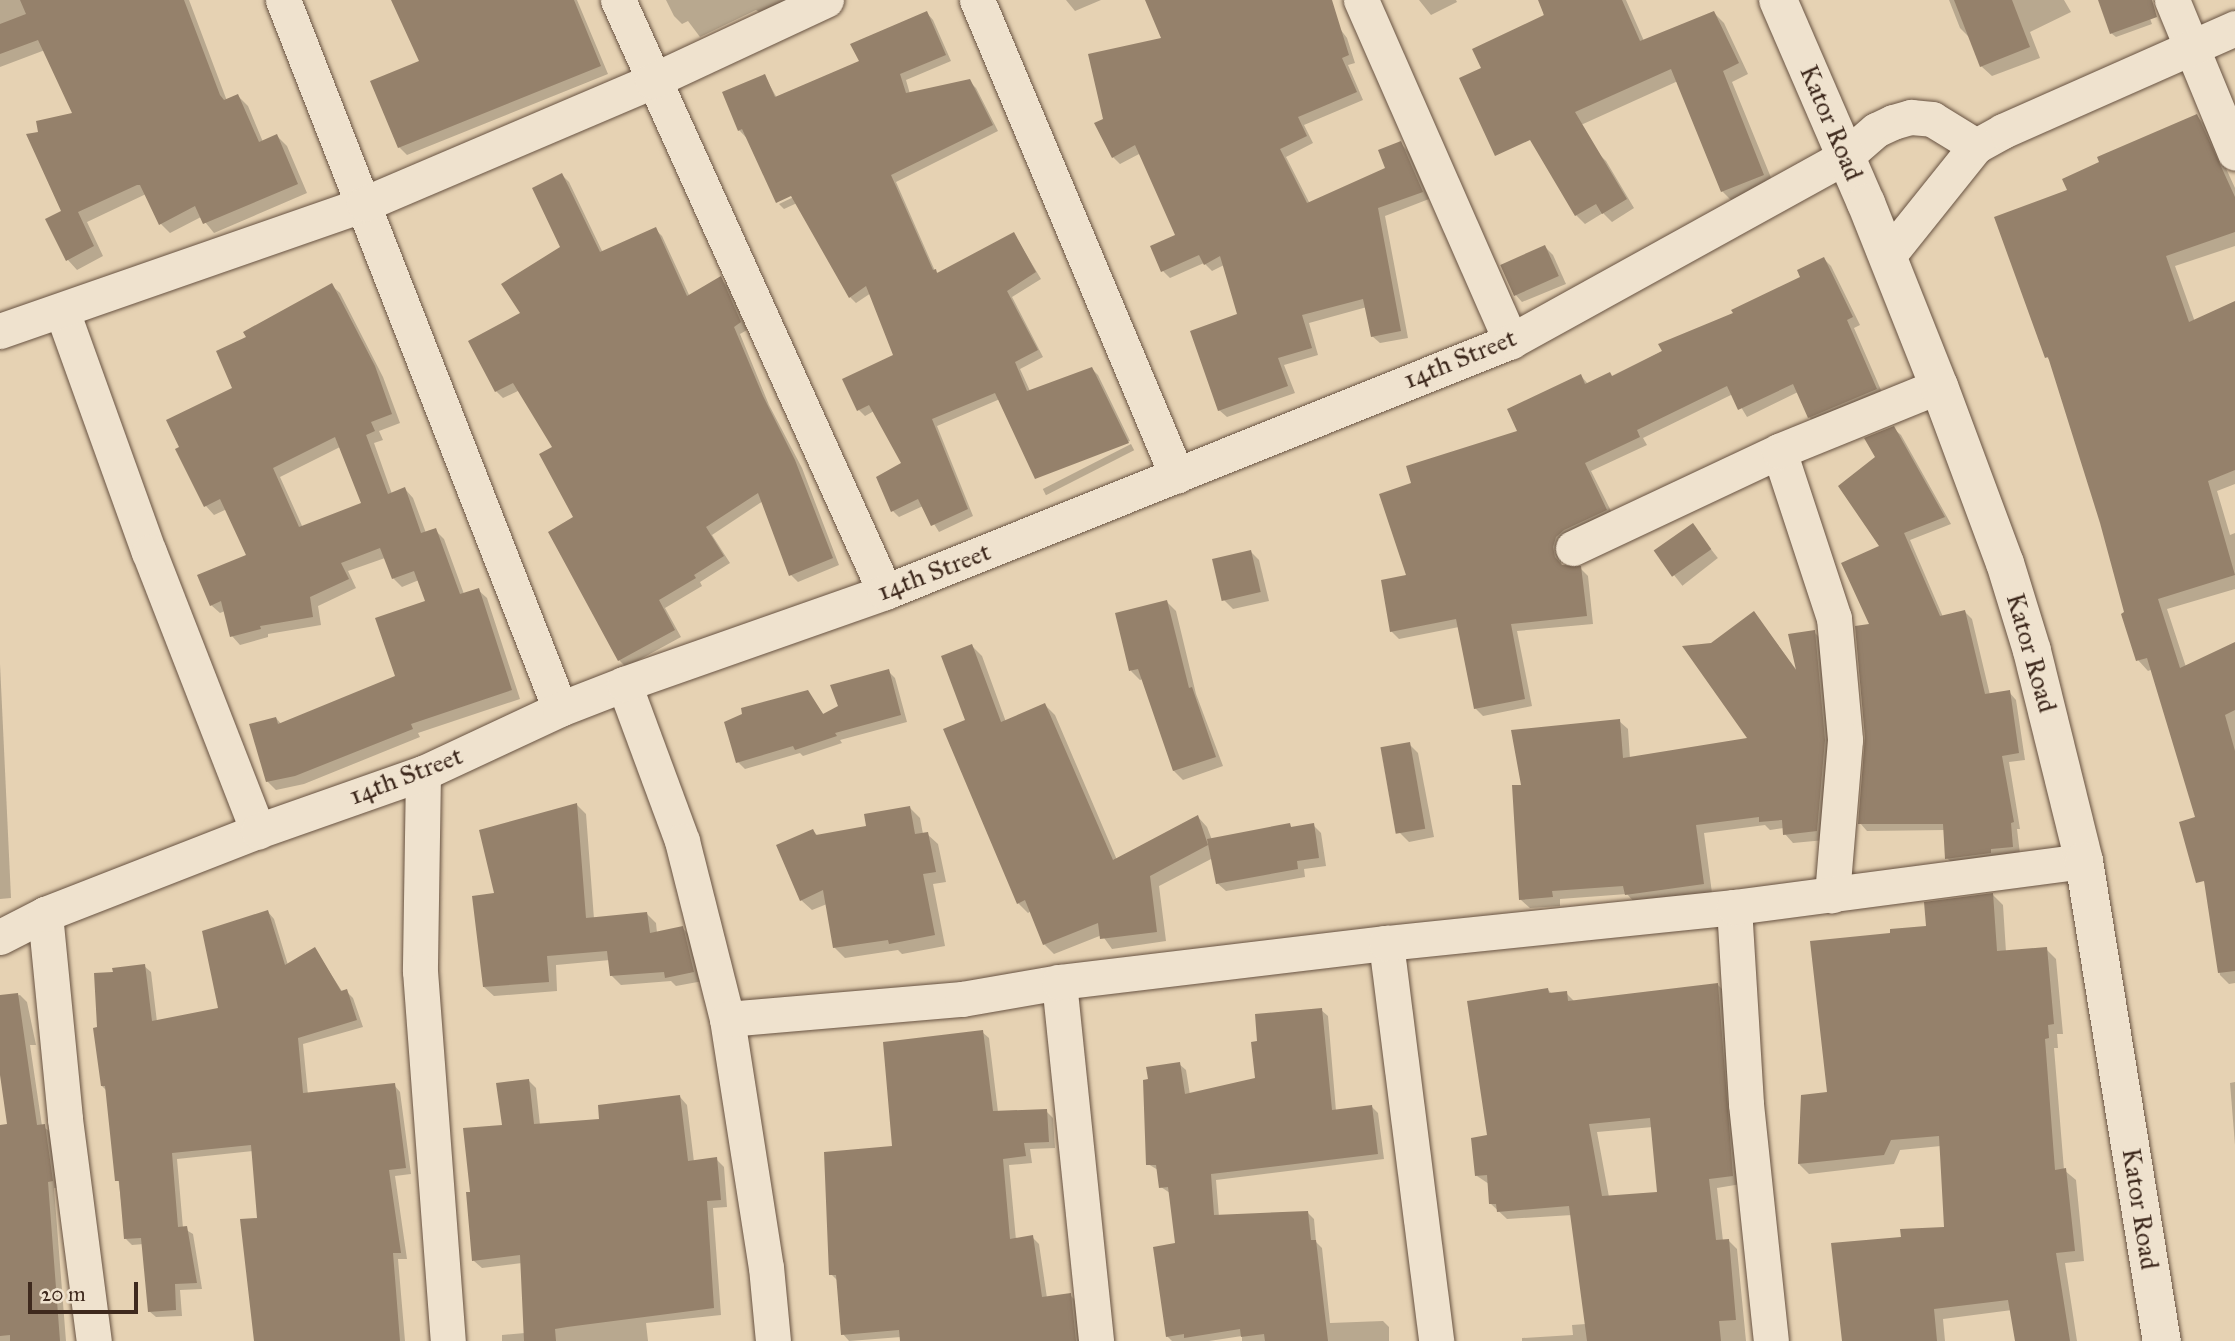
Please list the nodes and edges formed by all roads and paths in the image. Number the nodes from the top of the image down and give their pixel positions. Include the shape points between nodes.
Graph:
1 (283, 0) edge
2 (618, 0) edge
3 (826, 0) edge
4 (977, 0) edge
5 (1361, 0) edge
6 (1778, 0) edge
7 (2172, 0) edge
8 (2235, 28) edge
9 (2191, 47) junction
10 (652, 81) junction
11 (1976, 146) junction
12 (2235, 153) edge
13 (1846, 156) junction
14 (364, 204) junction
15 (1887, 257) junction
16 (62, 310) junction
17 (0, 331) edge
18 (1511, 341) junction
19 (1938, 386) junction
20 (1779, 451) junction
21 (1177, 476) junction
22 (1573, 548) dead end
23 (885, 592) junction
24 (624, 684) junction
25 (560, 709) junction
26 (423, 772) junction
27 (258, 831) junction
28 (2084, 861) junction
29 (1832, 895) junction
30 (1734, 907) junction
31 (45, 914) junction
32 (0, 937) edge
33 (1386, 943) junction
34 (1059, 982) junction
35 (727, 1019) junction
36 (94, 1341) edge
37 (448, 1341) edge
38 (773, 1341) edge
39 (1096, 1341) edge
40 (1436, 1341) edge
41 (1771, 1341) edge
42 (2162, 1341) edge

1 - 14 street
2 - 10 street
3 - 10 street
4 - 21 street
5 - 18 street
6 - 13 main road, Kator Road
7 - 9 street
8 - 9 street
9 - 11 street
9 - 12 street
10 - 14 street
10 - 23 street
11 - 13 street, 14th Street via 1932,119 1911,117 1876,130
11 - 15 street
13 - 15 main road, Kator Road
13 - 18 street, 14th Street
14 - 16 street
14 - 25 street
15 - 19 main road, Kator Road
16 - 17 street
16 - 27 street via 149,552
18 - 21 street, 14th Street
19 - 20 street
19 - 28 main road, Kator Road via 2005,563 2032,651
20 - 22 street
20 - 29 street via 1835,631 1845,740
21 - 23 street, 14th Street
23 - 24 street, 14th Street
24 - 25 street, 14th Street
24 - 35 street via 682,841
25 - 26 street, 14th Street
26 - 27 street, 14th Street
26 - 37 street via 420,971
27 - 31 street, 14th Street
28 - 29 street
28 - 42 main road, Kator Road
29 - 30 street
30 - 33 street
30 - 41 street via 1746,1104
31 - 32 street, 14th Street
31 - 36 street via 65,1119
33 - 34 street
33 - 40 street
34 - 35 street via 950,1001
34 - 39 street
35 - 38 street

